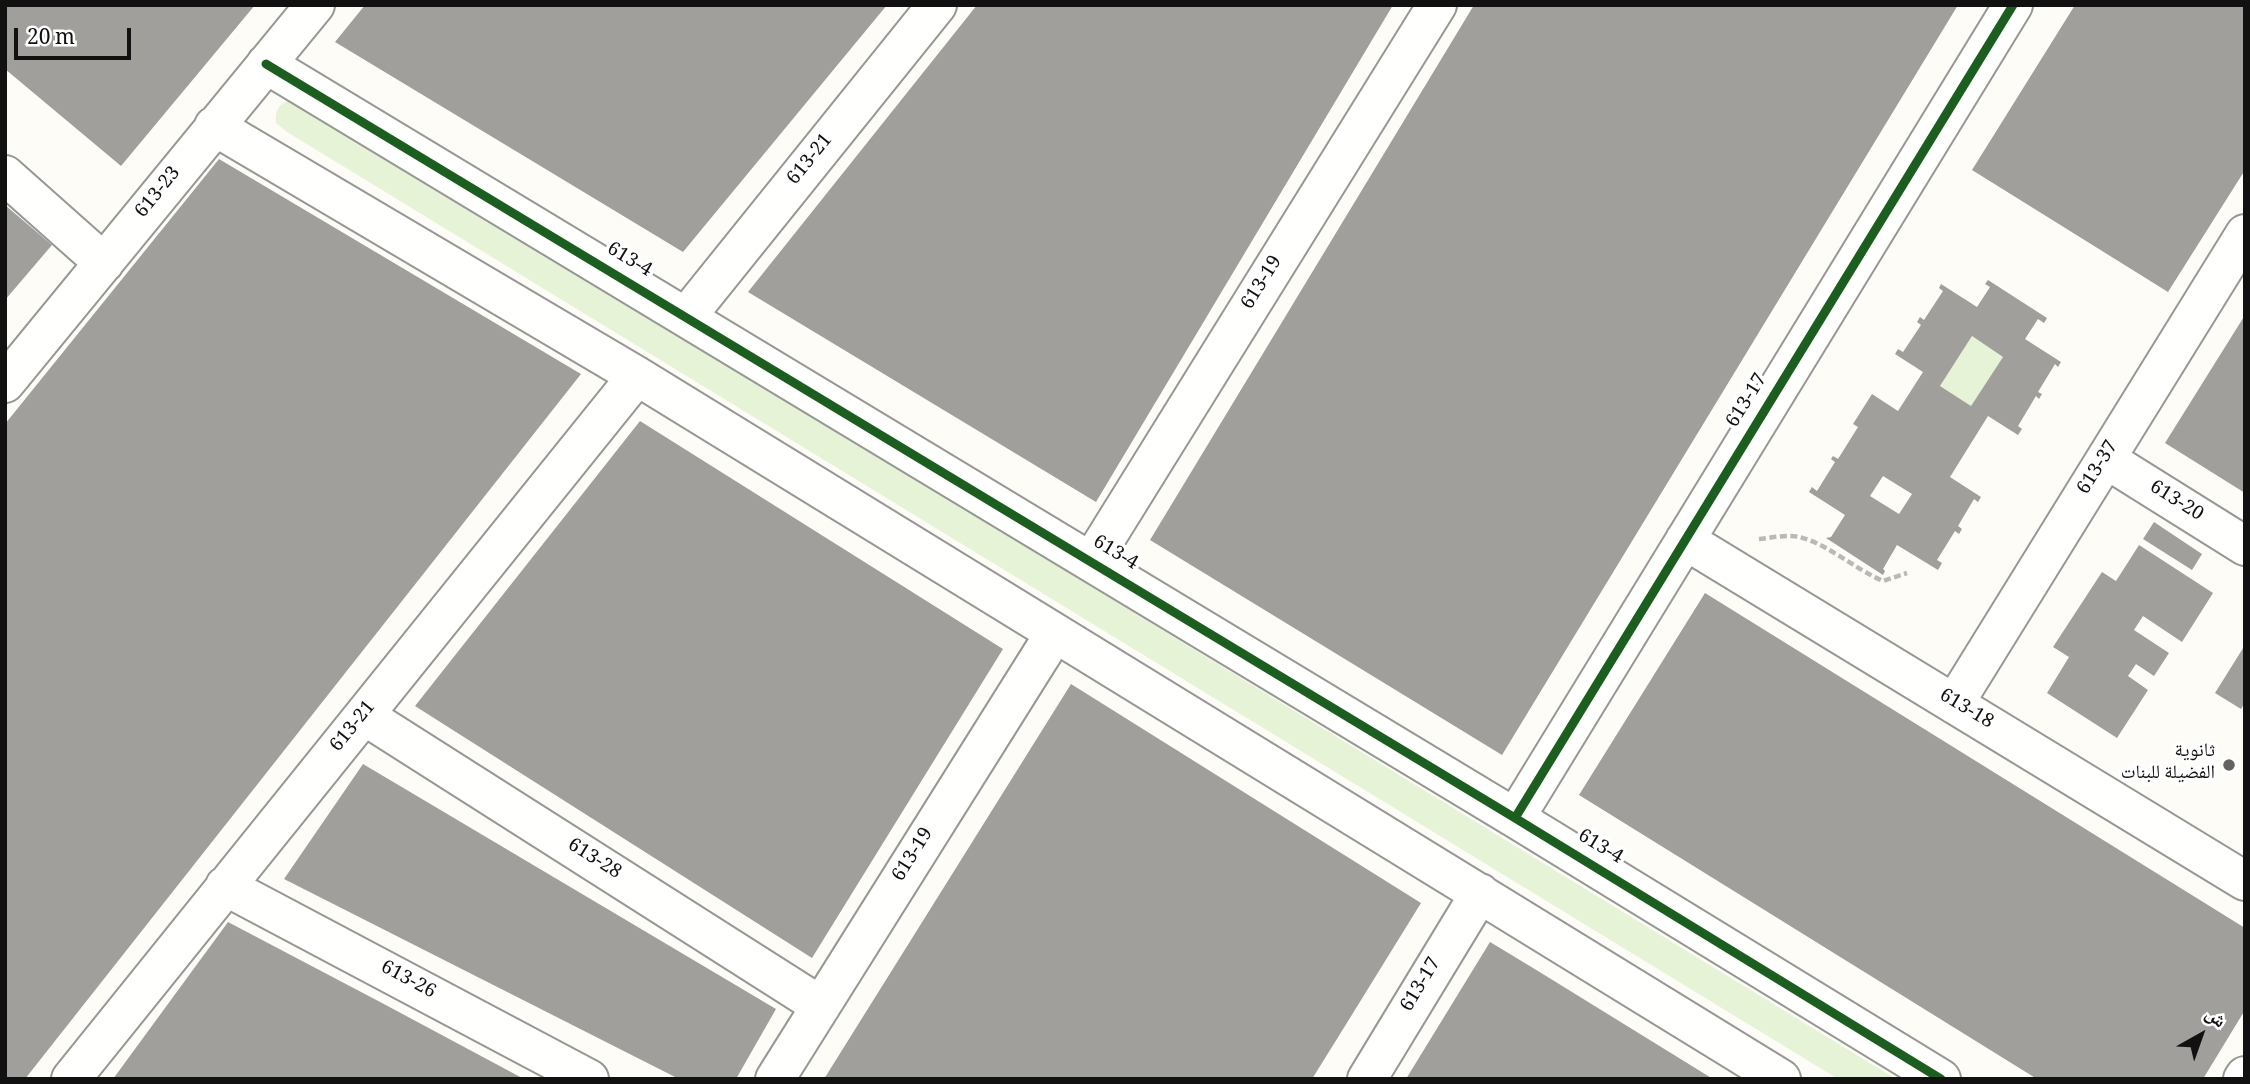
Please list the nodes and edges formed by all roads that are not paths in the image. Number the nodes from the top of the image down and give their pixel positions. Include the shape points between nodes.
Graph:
1 (315, 5) edge
2 (937, 5) edge
3 (1437, 5) edge
4 (2013, 5) edge
5 (266, 64) junction
6 (214, 126) junction
7 (5, 175) edge
8 (2245, 234) edge
9 (104, 262) junction
10 (686, 317) junction
11 (637, 376) junction
12 (5, 383) edge
13 (2106, 459) junction
14 (1685, 540) junction
15 (2245, 546) edge
16 (1091, 562) junction
17 (1055, 633) junction
18 (1954, 704) junction
19 (365, 716) junction
20 (1515, 818) junction
21 (2245, 881) edge
22 (225, 886) junction
23 (1480, 894) junction
24 (821, 1006) junction
25 (71, 1079) edge
26 (589, 1079) edge
27 (775, 1079) edge
28 (1367, 1079) edge
29 (1781, 1079) edge
30 (1941, 1079) edge

1 - 5 street, 613-23
2 - 10 street, 613-21
3 - 16 street, 613-19
4 - 14 street, 613-17
5 - 6 street, 613-23
5 - 10 street, 613-4
6 - 9 street, 613-23
6 - 11 street
7 - 9 street
8 - 13 street, 613-37
9 - 12 street, 613-23
10 - 16 street, 613-4
11 - 17 street
11 - 19 street, 613-21
13 - 15 street, 613-20
13 - 18 street, 613-37
14 - 18 street, 613-18
14 - 20 street, 613-17
16 - 20 street, 613-4
17 - 23 street
17 - 24 street, 613-19
18 - 21 street, 613-18
19 - 22 street, 613-21
19 - 24 street, 613-28
20 - 30 street, 613-4
22 - 25 street, 613-21
22 - 26 street, 613-26
23 - 28 street, 613-17
23 - 29 street
24 - 27 street, 613-19

